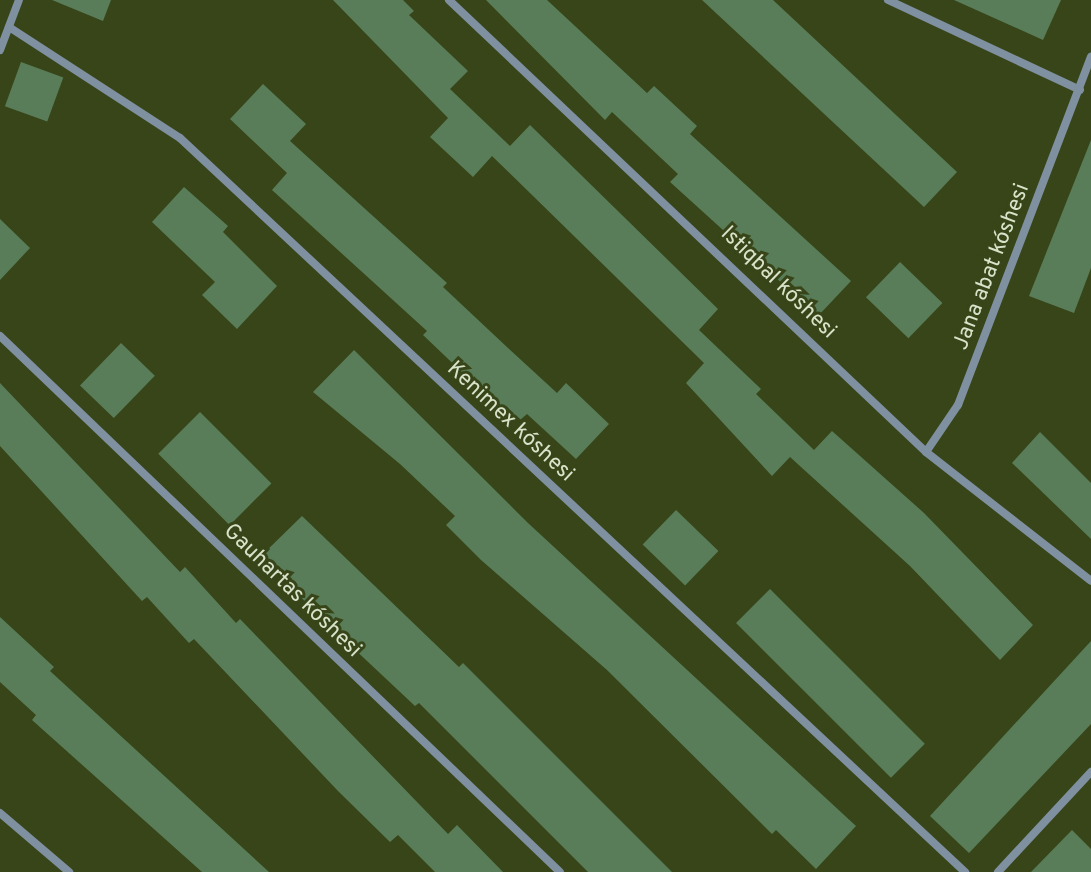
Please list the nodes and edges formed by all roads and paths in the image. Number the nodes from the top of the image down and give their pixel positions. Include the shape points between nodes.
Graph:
1 (19, 0) edge
2 (449, 0) edge
3 (888, 0) edge
4 (9, 27) junction
5 (0, 50) edge
6 (1091, 56) edge
7 (1080, 90) junction
8 (0, 336) edge
9 (926, 452) junction
10 (1091, 581) edge
11 (1091, 772) edge
12 (0, 813) edge
13 (69, 872) edge
14 (560, 872) edge
15 (965, 872) edge
16 (998, 872) edge

1 - 4 street
2 - 9 street, Istiqbal kóshesi
3 - 7 street
4 - 5 street
4 - 15 street, Kenimex kóshesi via 180,138
6 - 7 street, Jana abat kóshesi
7 - 9 street, Jana abat kóshesi via 958,405
8 - 14 street, Gauhartas kóshesi
9 - 10 street, Istiqbal kóshesi
11 - 16 street
12 - 13 street

